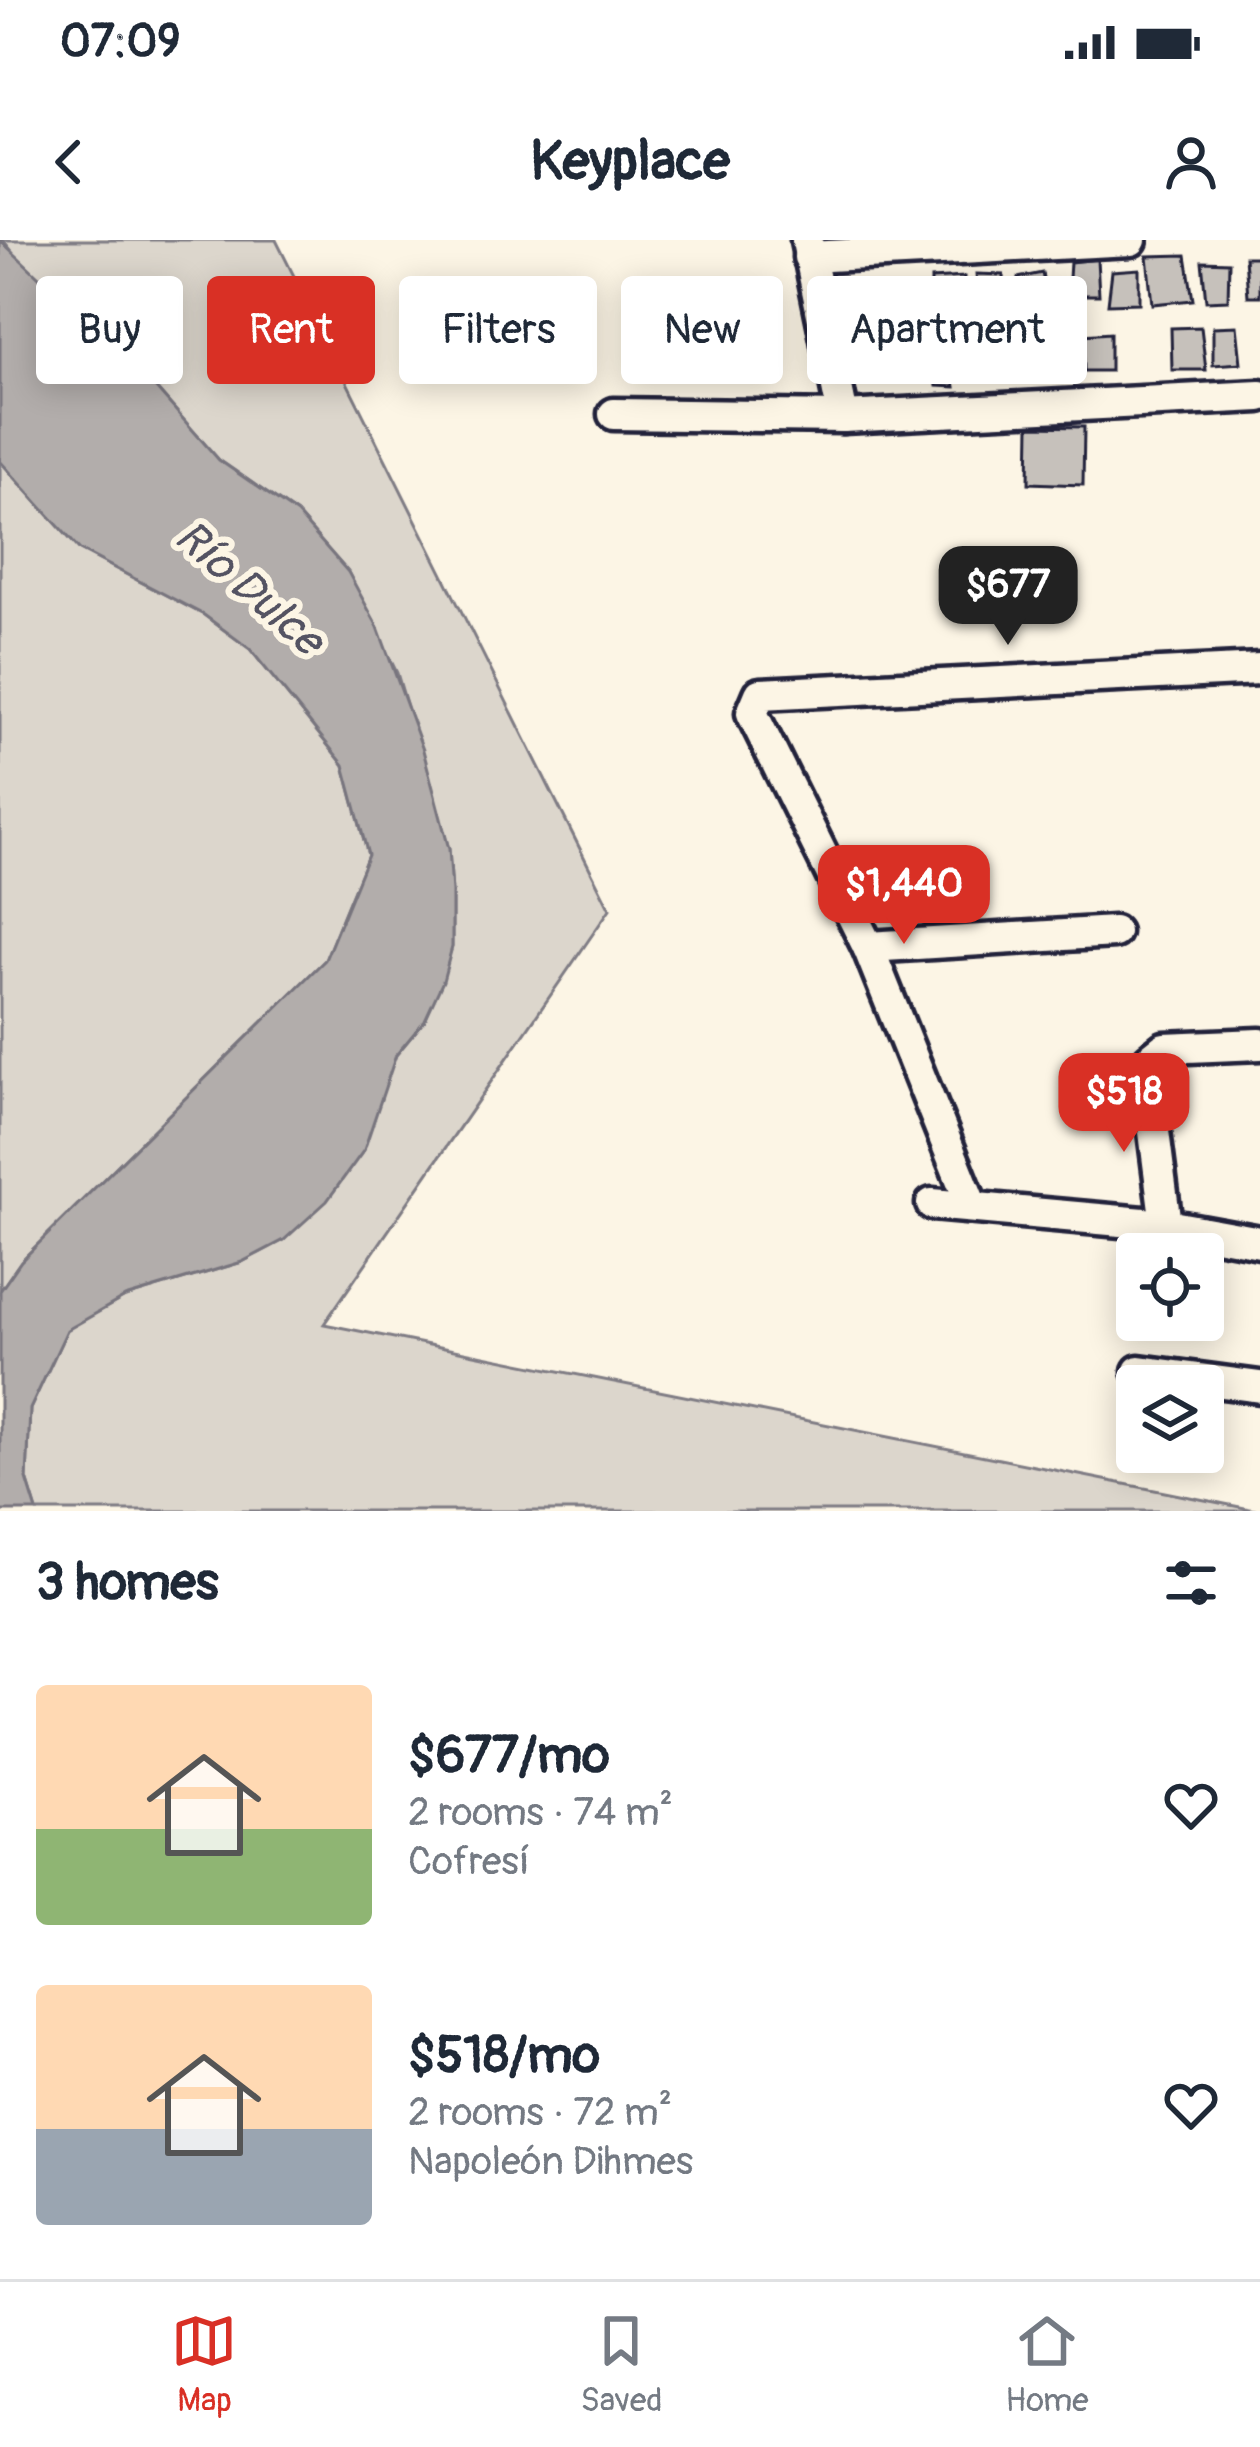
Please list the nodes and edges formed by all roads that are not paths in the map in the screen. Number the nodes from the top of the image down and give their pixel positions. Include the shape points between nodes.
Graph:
1 (1130, 240) edge
2 (808, 248) edge
3 (1260, 396) edge
4 (614, 414) dead end
5 (843, 417) junction
6 (1260, 669) edge
7 (1114, 932) dead end
8 (868, 947) junction
9 (1260, 1044) edge
10 (932, 1204) dead end
11 (971, 1204) junction
12 (1166, 1225) junction
13 (1260, 1242) edge
14 (1224, 1382) edge
15 (1260, 1387) edge

1 - 2 street
2 - 5 street
3 - 5 street
4 - 5 street
6 - 8 street via 760,694 752,713
7 - 8 street
8 - 11 street
9 - 12 street via 1164,1048 1150,1059
10 - 11 street
11 - 12 street
12 - 13 street
14 - 15 street

